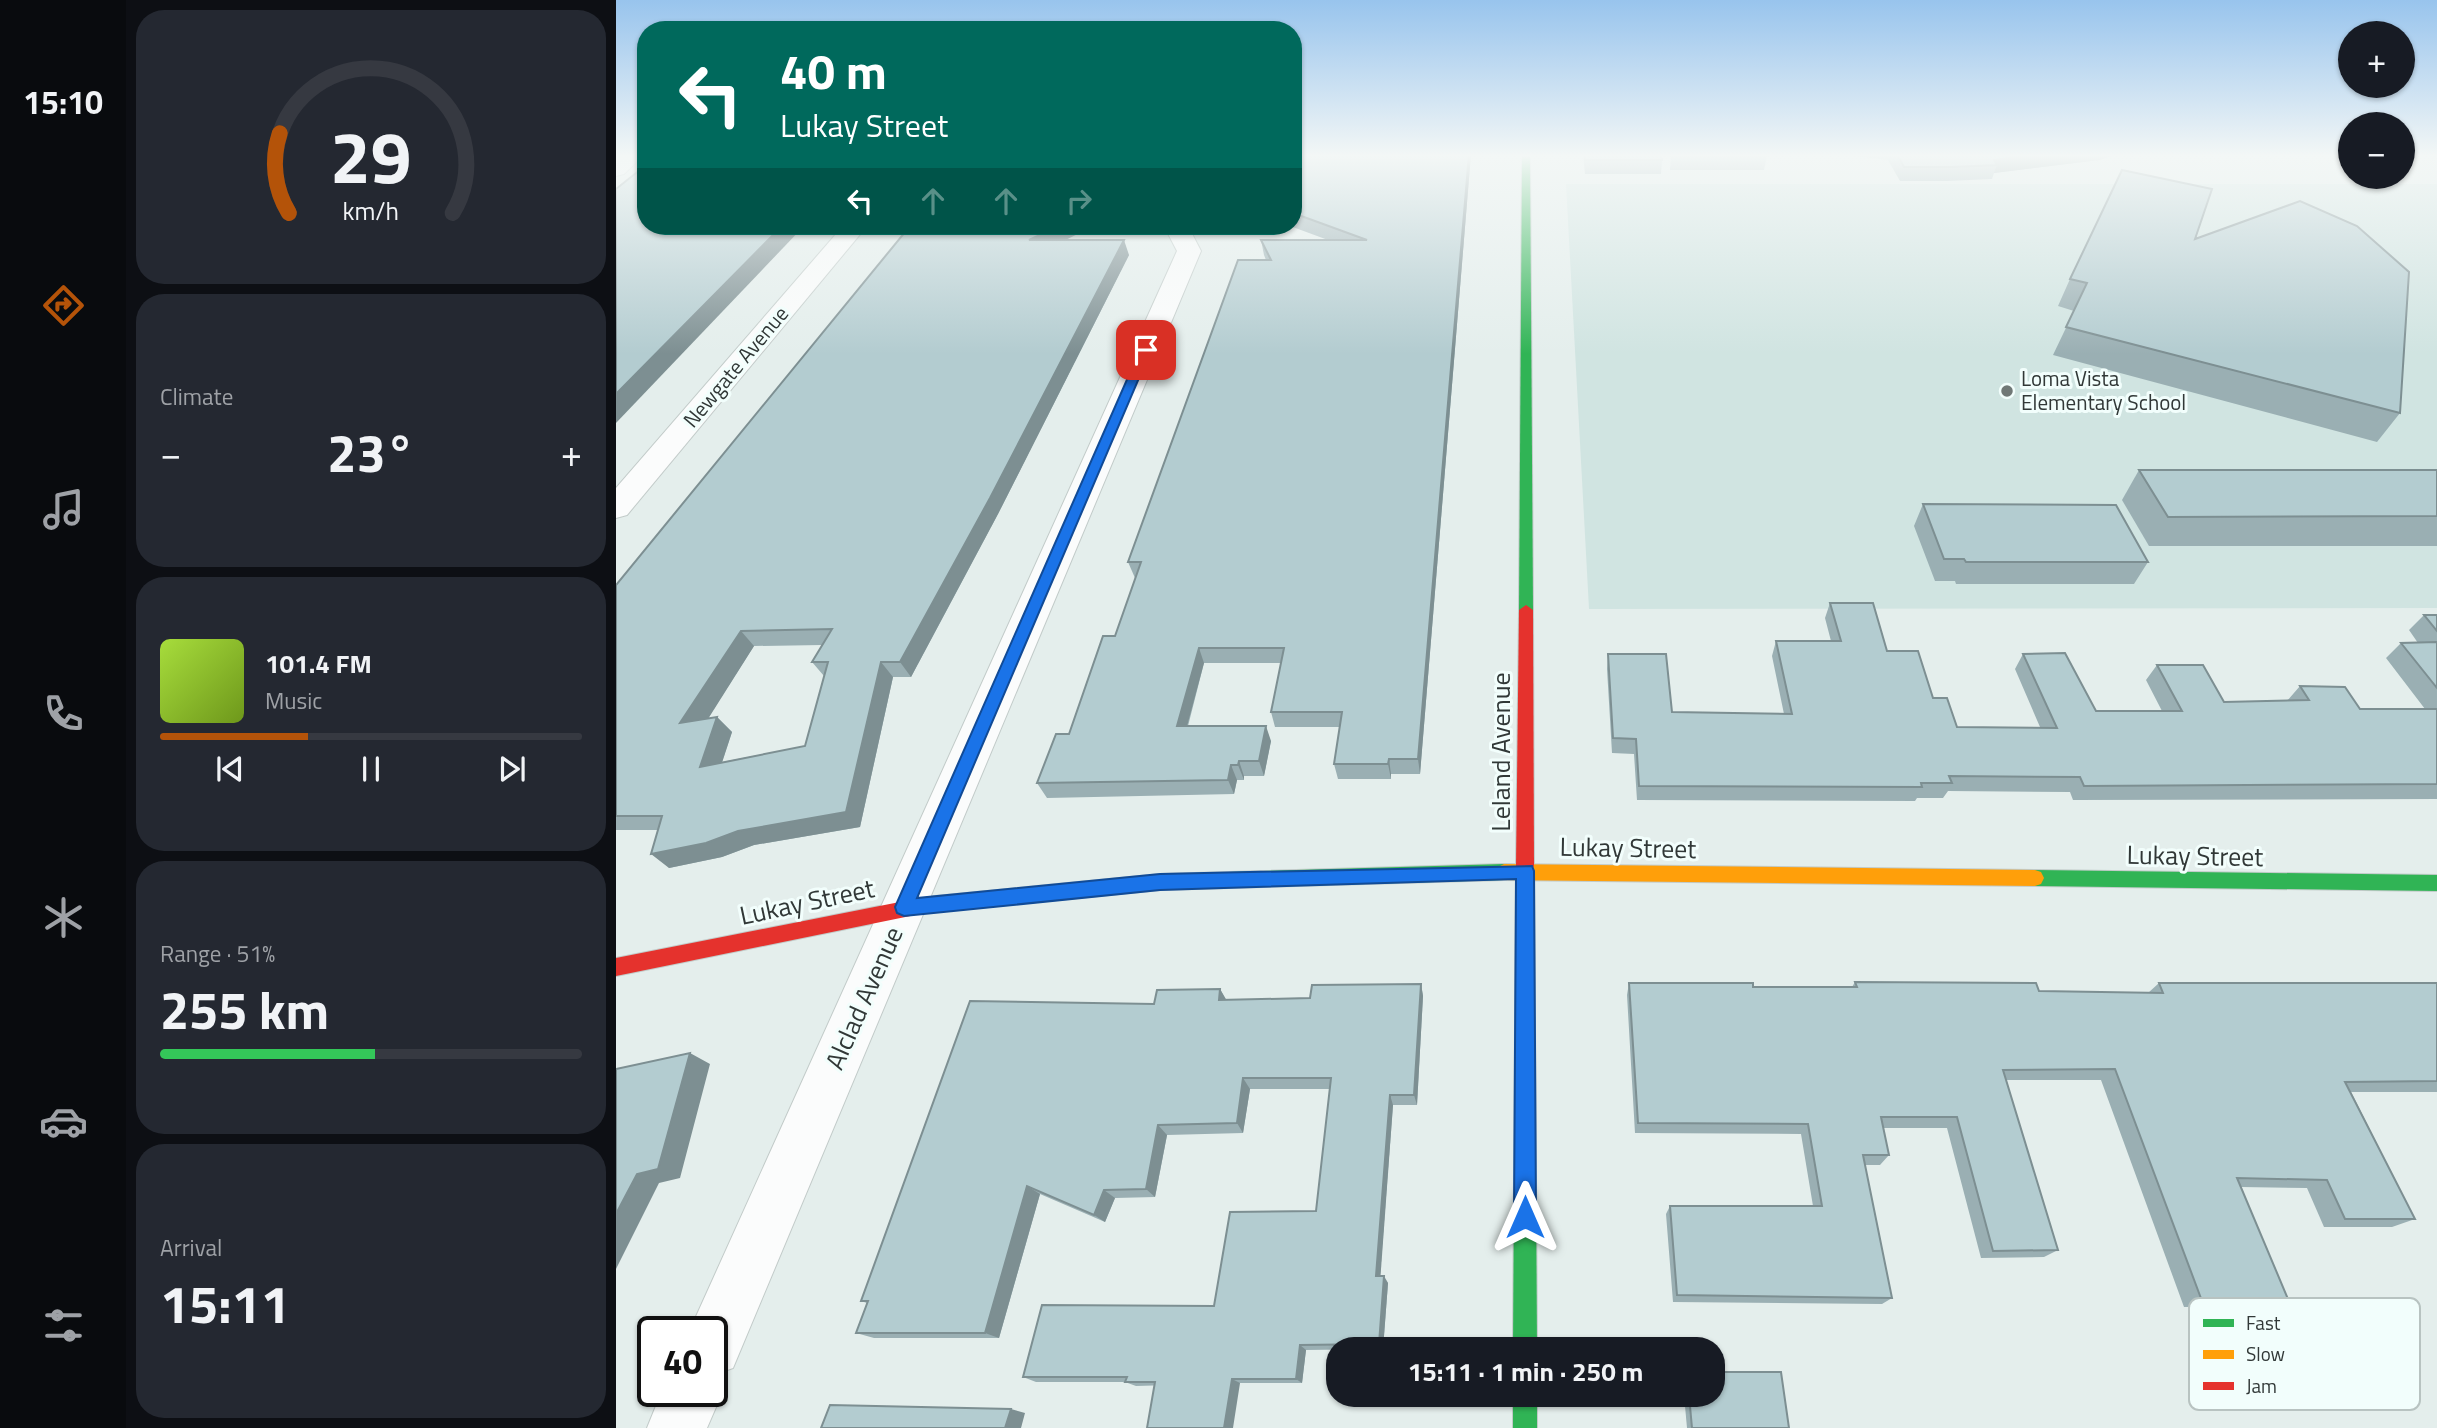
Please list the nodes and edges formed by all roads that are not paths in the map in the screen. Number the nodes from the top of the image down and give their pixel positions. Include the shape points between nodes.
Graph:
1 (1527, 221) edge
2 (847, 235) edge
3 (1181, 235) edge
4 (616, 508) edge
5 (1525, 871) junction
6 (2437, 883) edge
7 (904, 907) junction
8 (616, 967) edge
9 (726, 1316) edge
10 (1525, 1337) edge
11 (686, 1407) edge
12 (1525, 1407) edge
13 (677, 1428) edge
14 (1525, 1428) edge

1 - 5 street, Leland Avenue
2 - 4 street, Newgate Avenue
3 - 7 street, Alclad Avenue via 1189,251
5 - 6 street, Lukay Street
5 - 7 street, Lukay Street via 1160,882
5 - 10 street, Leland Avenue
7 - 8 street, Lukay Street
7 - 9 street, Alclad Avenue
11 - 13 street
12 - 14 street

